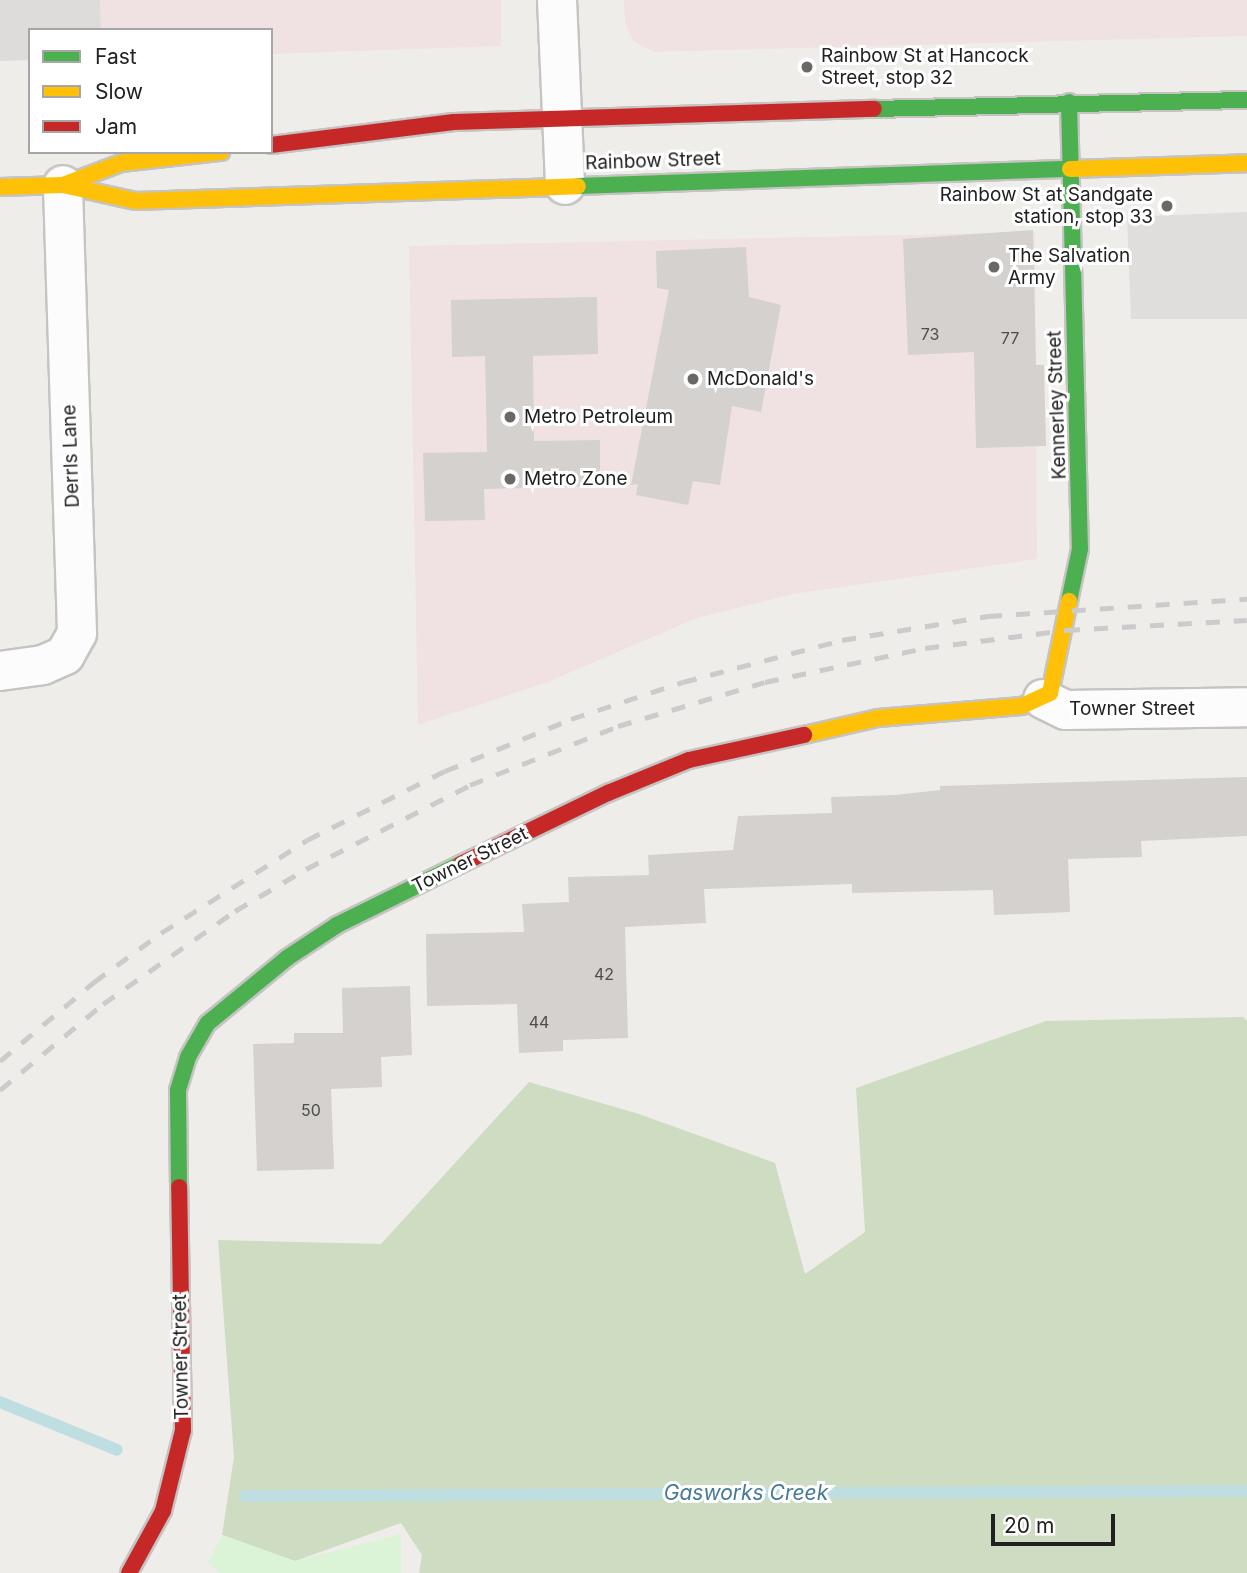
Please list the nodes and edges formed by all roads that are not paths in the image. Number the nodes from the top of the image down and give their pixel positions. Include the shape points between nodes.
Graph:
1 (557, 0) edge
2 (1247, 87) edge
3 (1247, 100) edge
4 (1217, 101) junction
5 (1069, 102) junction
6 (561, 117) junction
7 (273, 145) edge
8 (203, 154) edge
9 (1247, 163) edge
10 (1071, 167) junction
11 (63, 185) junction
12 (565, 185) junction
13 (0, 187) edge
14 (0, 671) edge
15 (1043, 699) junction
16 (1247, 707) edge
17 (129, 1573) edge

1 - 6 street
2 - 4 main road
3 - 4 main road
4 - 5 main road
5 - 6 main road
5 - 10 main road, Kennerley Street
6 - 7 main road via 454,122
6 - 12 street
8 - 11 main road, Rainbow Street via 121,163
9 - 10 main road, Rainbow Street
10 - 12 main road, Rainbow Street
10 - 15 main road, Kennerley Street via 1080,549 1056,683
11 - 12 main road, Rainbow Street via 136,201
11 - 13 main road, Rainbow Street
11 - 14 street, Derrls Lane via 77,633 65,655 43,665
15 - 16 street, Towner Street via 1066,710
15 - 17 main road, Towner Street via 1021,706 878,718 689,760 608,793 337,925 287,958 208,1023 188,1057 178,1090 183,1430 163,1511

